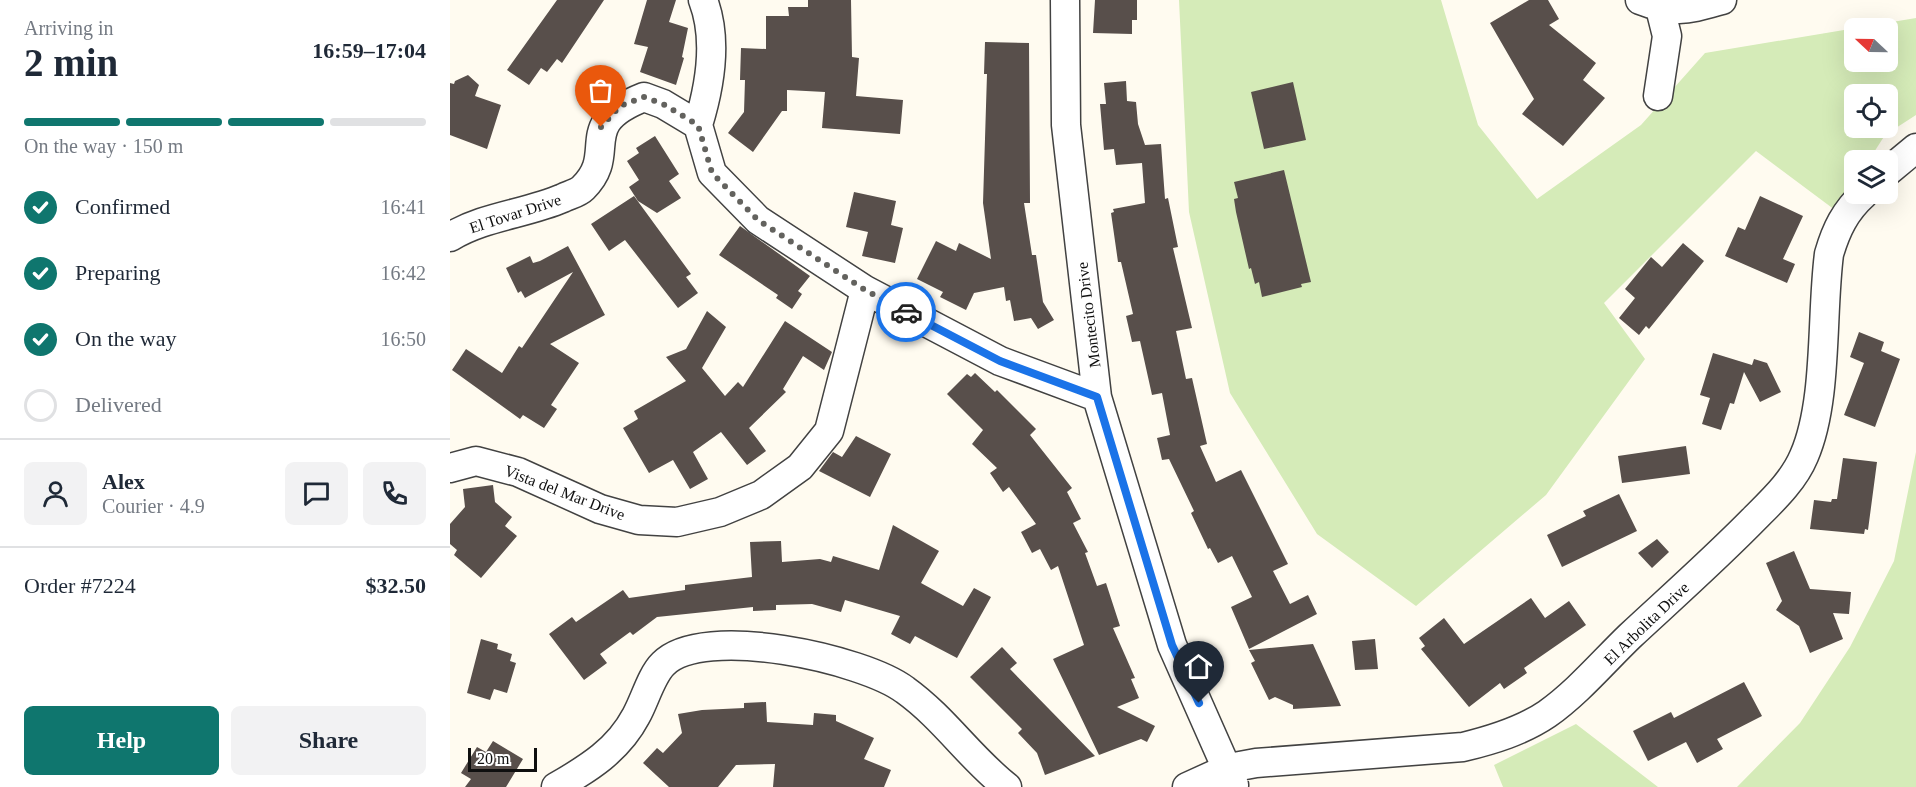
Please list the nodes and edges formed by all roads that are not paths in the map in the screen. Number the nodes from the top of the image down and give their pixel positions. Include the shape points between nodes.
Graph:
1 (703, 0) edge
2 (1065, 0) edge
3 (1722, 0) edge
4 (1650, 4) edge
5 (1658, 96) dead end
6 (698, 125) junction
7 (1916, 148) edge
8 (1898, 163) edge
9 (1855, 204) edge
10 (450, 237) edge
11 (865, 290) junction
12 (1097, 397) junction
13 (450, 468) edge
14 (1232, 778) edge
15 (556, 787) edge
16 (1007, 787) edge
17 (1187, 787) edge

1 - 6 street via 709,17 710,85
2 - 12 street, Montecito Drive via 1066,125
3 - 4 street via 1684,11
4 - 5 street via 1667,36
6 - 10 street, El Tovar Drive via 644,97 620,106 601,127 598,166 582,189 549,204 465,227
6 - 11 street via 712,173 758,220
7 - 8 street
9 - 14 street, El Arbolita Drive via 1844,216 1829,254 1818,405 1803,459 1755,518 1580,687 1542,717 1505,735 1463,747 1256,763
11 - 12 street via 1000,361
11 - 13 street, Vista del Mar Drive via 829,431 800,466 761,495 720,512 677,522 639,520 600,509 518,472 476,461
12 - 14 street, Montecito Drive via 1172,645
14 - 17 street, El Arbolita Drive
15 - 16 street via 598,763 618,742 668,660 690,649 730,645 823,656 885,677 937,717

